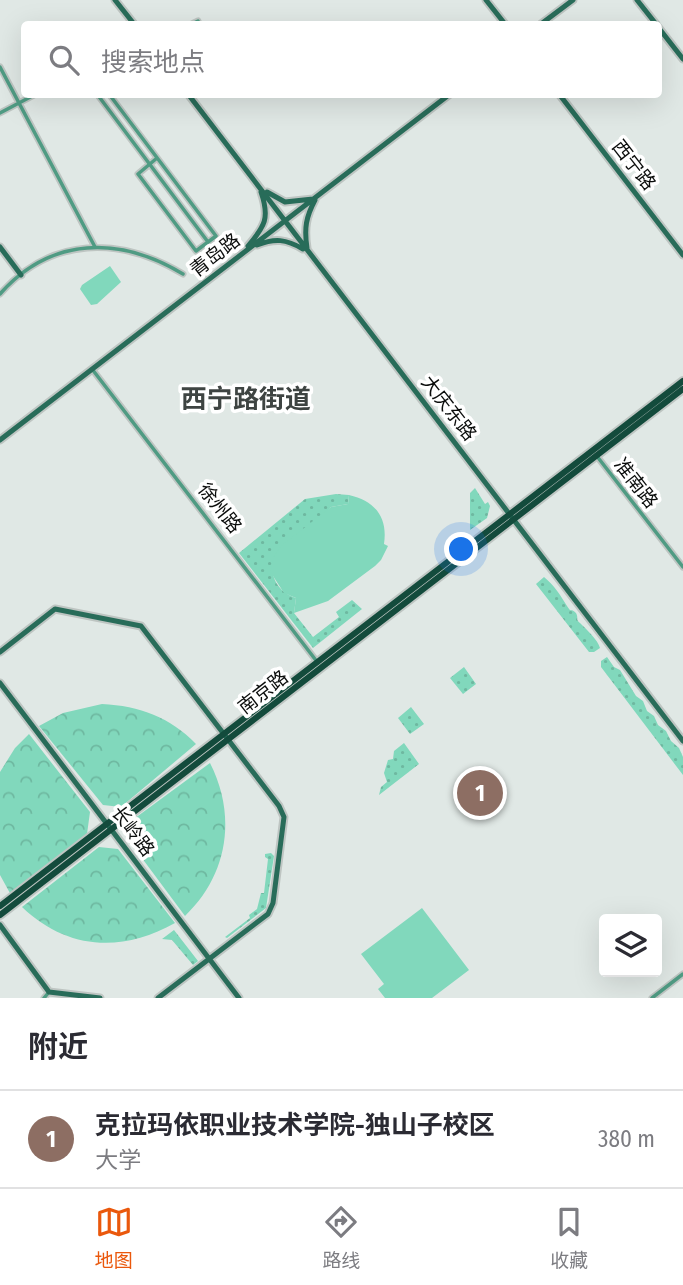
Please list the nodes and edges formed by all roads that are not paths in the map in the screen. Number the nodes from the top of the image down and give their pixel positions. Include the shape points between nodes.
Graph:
1 (116, 0) edge
2 (486, 0) edge
3 (573, 0) edge
4 (637, 0) edge
5 (132, 21) edge
6 (503, 21) edge
7 (545, 21) edge
8 (653, 21) edge
9 (662, 32) edge
10 (683, 59) edge
11 (0, 67) edge
12 (28, 98) edge
13 (100, 98) edge
14 (112, 98) edge
15 (191, 98) edge
16 (445, 98) edge
17 (562, 98) edge
18 (19, 103) junction
19 (118, 106) junction
20 (110, 112) junction
21 (0, 113) edge
22 (157, 158) junction
23 (149, 164) junction
24 (259, 187) junction
25 (316, 198) junction
26 (188, 200) junction
27 (181, 207) junction
28 (286, 221) junction
29 (208, 242) junction
30 (0, 247) edge
31 (94, 247) junction
32 (307, 251) junction
33 (242, 254) junction
34 (683, 255) edge
35 (183, 274) dead end
36 (21, 275) junction
37 (0, 294) edge
38 (92, 369) junction
39 (683, 381) edge
40 (683, 389) edge
41 (0, 440) edge
42 (594, 453) junction
43 (514, 513) junction
44 (683, 567) edge
45 (0, 652) edge
46 (319, 664) junction
47 (0, 683) edge
48 (225, 737) junction
49 (683, 741) edge
50 (110, 826) junction
51 (0, 906) edge
52 (0, 915) edge
53 (0, 925) edge
54 (210, 959) junction
55 (683, 974) edge
56 (661, 991) junction
57 (49, 992) junction
58 (44, 998) edge
59 (100, 998) edge
60 (158, 998) edge
61 (239, 998) edge
62 (652, 998) edge
63 (666, 998) edge

1 - 5 street
2 - 6 street
3 - 7 street
4 - 8 street
9 - 10 street
11 - 18 street
12 - 18 street
13 - 20 street
14 - 19 street
15 - 24 street, 大庆东路
16 - 25 street, 青岛路
17 - 34 street, 西宁路
18 - 21 street
18 - 31 street
19 - 20 street
19 - 22 street
20 - 23 street
22 - 23 street
22 - 26 street
23 - 27 street
23 - 29 street via 138,174 196,251
24 - 25 street via 285,202
24 - 28 street, 大庆东路
24 - 33 street via 265,221
25 - 28 street, 青岛路
25 - 32 street via 306,217
26 - 27 street
26 - 29 street via 216,236
27 - 29 street
28 - 32 street, 大庆东路
28 - 33 street, 青岛路
30 - 36 street
31 - 35 street via 141,253
31 - 36 street via 62,252
32 - 33 street via 278,239
32 - 43 street, 大庆东路
33 - 38 street, 青岛路
36 - 37 street
38 - 41 street, 青岛路
38 - 46 street, 徐州路
39 - 42 main road
40 - 42 main road
42 - 43 main road
42 - 43 main road, 南京路 via 545,495
42 - 44 street, 准南路
43 - 46 main road, 南京路
43 - 49 street, 大庆东路
45 - 48 street via 55,609 141,626
46 - 48 main road, 南京路
47 - 50 street, 长岭路
48 - 50 main road, 南京路
48 - 54 street via 284,817 268,914
50 - 51 main road, 南京路
50 - 52 main road, 南京路
50 - 54 street, 长岭路
53 - 57 street
54 - 60 street
54 - 61 street, 长岭路
55 - 56 street
56 - 62 street
56 - 63 street
57 - 58 street
57 - 59 street

